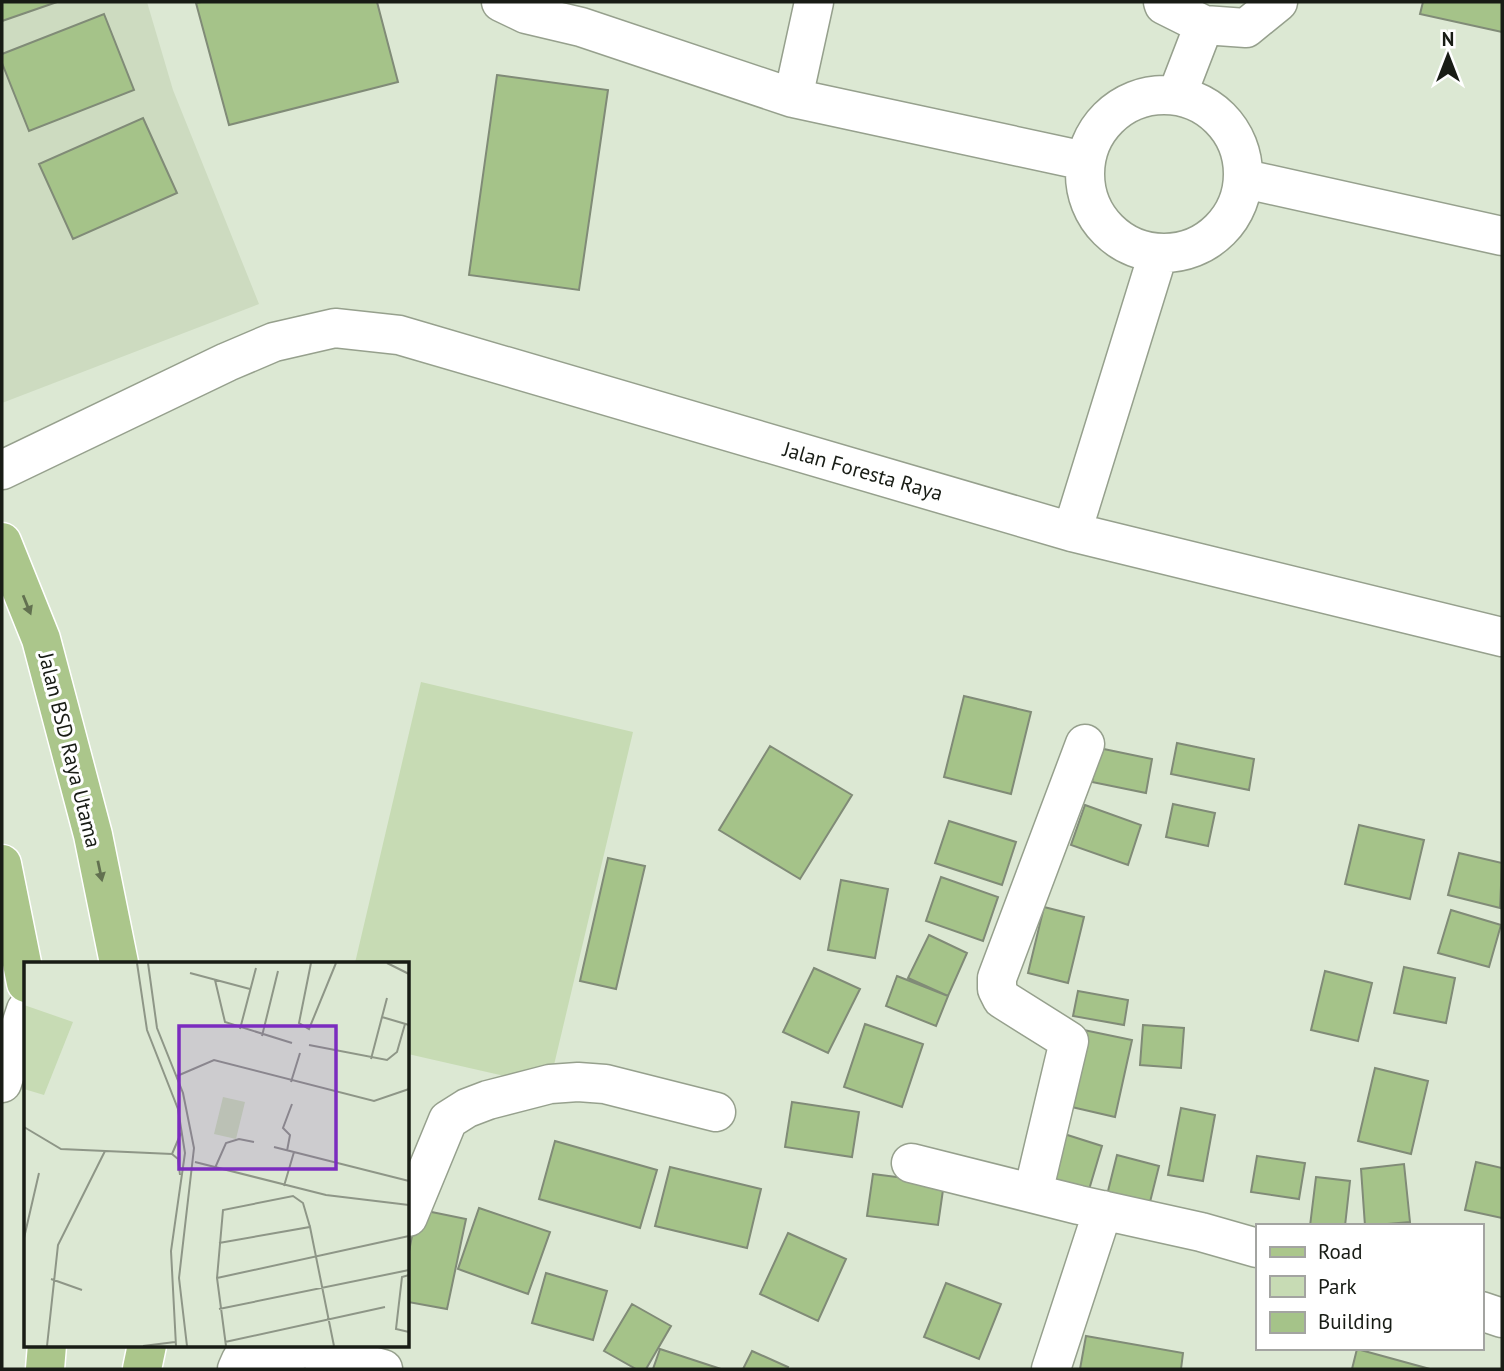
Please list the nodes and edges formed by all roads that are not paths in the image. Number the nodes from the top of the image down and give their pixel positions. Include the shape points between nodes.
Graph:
1 (501, 2) edge
2 (814, 2) edge
3 (1163, 2) edge
4 (1278, 2) edge
5 (584, 15) edge
6 (1205, 25) junction
7 (1177, 95) junction
8 (793, 99) junction
9 (1085, 161) junction
10 (1244, 178) junction
11 (1502, 236) edge
12 (1158, 254) junction
13 (2, 470) edge
14 (1072, 532) junction
15 (2, 542) edge
16 (1502, 638) edge
17 (1085, 744) dead end
18 (2, 864) edge
19 (119, 962) edge
20 (24, 973) edge
21 (24, 1000) edge
22 (2, 1004) edge
23 (24, 1016) edge
24 (2, 1083) edge
25 (716, 1112) dead end
26 (911, 1163) dead end
27 (1033, 1193) junction
28 (1103, 1210) junction
29 (410, 1212) edge
30 (1256, 1248) edge
31 (1483, 1312) edge
32 (1502, 1318) edge
33 (47, 1346) edge
34 (147, 1346) edge
35 (290, 1355) edge
36 (362, 1358) edge
37 (45, 1369) edge
38 (142, 1369) edge
39 (237, 1369) edge
40 (1051, 1369) edge

1 - 5 street via 526,13
2 - 8 street
3 - 6 street
4 - 6 street via 1246,28
5 - 8 street
6 - 7 street
7 - 9 street via 1147,96 1118,108 1097,131
7 - 10 street via 1205,105 1228,125 1241,150
8 - 9 street
9 - 12 street via 1087,193 1101,223 1126,244
10 - 11 street
10 - 12 street via 1236,210 1217,234 1189,250
12 - 14 street
13 - 14 street, Jalan Foresta Raya via 227,362 274,342 335,328 399,335
14 - 16 street, Jalan Foresta Raya
15 -> 19 main road, Jalan BSD Raya Utama via 41,639 93,835
17 - 27 street via 997,978 1002,999 1069,1041
18 - 20 main road
21 - 22 street
23 - 24 street
25 - 29 street via 605,1084 578,1082 550,1084 488,1100 448,1120
26 - 27 street
27 - 28 street
28 - 30 street
28 - 40 street
31 - 32 street
33 - 37 main road
34 - 38 main road
35 - 36 street
35 - 39 street via 241,1360

